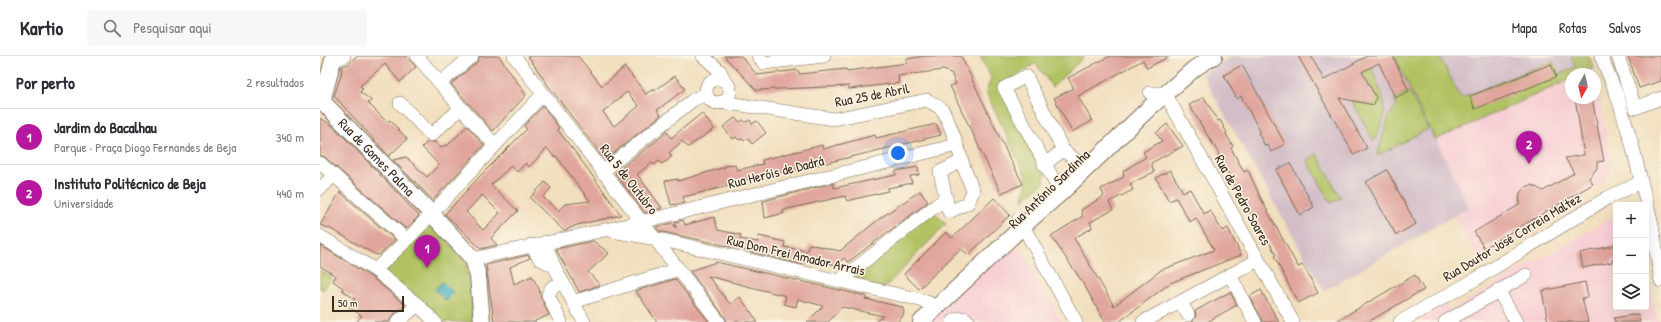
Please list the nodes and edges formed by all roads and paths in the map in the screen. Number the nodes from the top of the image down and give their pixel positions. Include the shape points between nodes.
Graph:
1 (416, 56) edge
2 (472, 56) edge
3 (514, 56) edge
4 (758, 56) edge
5 (824, 56) edge
6 (1214, 56) edge
7 (1601, 56) edge
8 (1618, 56) edge
9 (704, 57) edge
10 (337, 58) edge
11 (320, 71) edge
12 (440, 83) junction
13 (727, 84) junction
14 (707, 89) junction
15 (1157, 93) junction
16 (543, 94) junction
17 (1661, 98) edge
18 (321, 102) edge
19 (721, 102) junction
20 (400, 103) dead end
21 (750, 106) junction
22 (461, 108) junction
23 (495, 145) junction
24 (957, 145) junction
25 (1063, 150) junction
26 (962, 161) junction
27 (1078, 162) junction
28 (320, 163) edge
29 (1044, 165) junction
30 (602, 172) junction
31 (334, 175) junction
32 (1641, 182) junction
33 (1056, 184) junction
34 (320, 189) edge
35 (946, 198) junction
36 (431, 213) junction
37 (641, 222) junction
38 (1021, 222) junction
39 (603, 230) junction
40 (320, 236) edge
41 (655, 238) junction
42 (407, 240) junction
43 (545, 242) junction
44 (531, 245) junction
45 (473, 259) junction
46 (1258, 260) junction
47 (554, 266) junction
48 (679, 269) junction
49 (375, 270) junction
50 (1230, 275) junction
51 (1526, 275) dead end
52 (839, 281) junction
53 (1661, 282) edge
54 (563, 283) junction
55 (1498, 290) junction
56 (1441, 299) junction
57 (573, 302) junction
58 (1181, 302) junction
59 (930, 303) junction
60 (418, 305) junction
61 (1188, 315) dead end
62 (1450, 321) edge
63 (397, 322) edge
64 (435, 322) edge
65 (482, 322) edge
66 (560, 322) edge
67 (584, 322) edge
68 (719, 322) edge
69 (910, 322) edge
70 (921, 322) edge
71 (953, 322) edge
72 (970, 322) edge
73 (1076, 322) edge
74 (1143, 322) edge
75 (1255, 322) edge
76 (1293, 322) edge
77 (1400, 322) edge
78 (1516, 322) edge

1 - 12 street
2 - 12 street
3 - 16 street, Rua 5 de Outubro
4 - 5 street via 764,63
6 - 15 main road, Rua António Sardinha via 1195,68 1178,73
7 - 32 street via 1617,94
8 - 17 street via 1635,108
9 - 13 street via 720,71
9 - 14 street via 708,71
10 - 11 main road
10 - 18 main road
12 - 22 street
13 - 14 street via 715,79
13 - 19 street via 728,97
13 - 21 street
14 - 19 street via 712,101
14 - 30 street
15 - 27 main road, Rua António Sardinha
15 - 38 main road, Rua António Sardinha via 1063,191
15 - 46 street, Rua de Pedro Soares
16 - 23 street
16 - 30 street, Rua 5 de Outubro
18 - 36 main road, Rua de Gomes Palma
19 - 21 street, Rua 25 de Abril
20 - 22 street via 431,135
21 - 24 street, Rua 25 de Abril via 834,119 927,100 942,110
22 - 23 street
23 - 36 street
24 - 26 street, Rua 25 de Abril
24 - 37 street, Rua Heróis de Dadrá
25 - 27 street
25 - 29 street
25 - 29 street via 1026,76 1004,88
26 - 35 street, Rua 25 de Abril via 940,172
26 - 35 street, Rua 25 de Abril via 973,192 971,197 968,203 949,212
27 - 33 main road, Rua António Sardinha
28 - 31 street
29 - 33 street
30 - 37 street, Rua 5 de Outubro
31 - 34 street
31 - 42 street
32 - 53 street via 1652,225
32 - 56 street, Rua Doutor José Correia Maltez via 1607,198
33 - 38 main road, Rua António Sardinha
35 - 52 street
36 - 42 street
36 - 45 main road, Rua de Gomes Palma
37 - 39 street, Rua Heróis de Dadrá
37 - 41 street, Rua 5 de Outubro
38 - 59 main road, Rua António Sardinha
38 - 70 main road, Rua António Sardinha
38 - 73 street
39 - 41 street, Rua Dom Frei Amador Arrais
39 - 43 street, Rua Heróis de Dadrá
40 - 49 street
41 - 48 street, Rua 5 de Outubro
41 - 52 street, Rua Dom Frei Amador Arrais
42 - 49 street
43 - 44 street, Rua Heróis de Dadrá
43 - 47 street
44 - 45 street, Rua Heróis de Dadrá
44 - 47 street via 540,258
45 - 65 main road via 478,276
46 - 50 street
46 - 76 street, Rua de Pedro Soares
47 - 54 street
48 - 57 street
48 - 68 street, Rua 5 de Outubro
49 - 60 street
50 - 58 street
50 - 75 street
51 - 55 street
52 - 59 street, Rua Dom Frei Amador Arrais
54 - 57 street
54 - 66 street via 552,287 548,295
55 - 62 street
55 - 78 street
56 - 62 street
56 - 77 street, Rua Doutor José Correia Maltez
57 - 67 street
58 - 61 street
58 - 74 street
59 - 69 main road, Rua António Sardinha
60 - 63 street
60 - 64 street
71 - 72 street via 965,318

